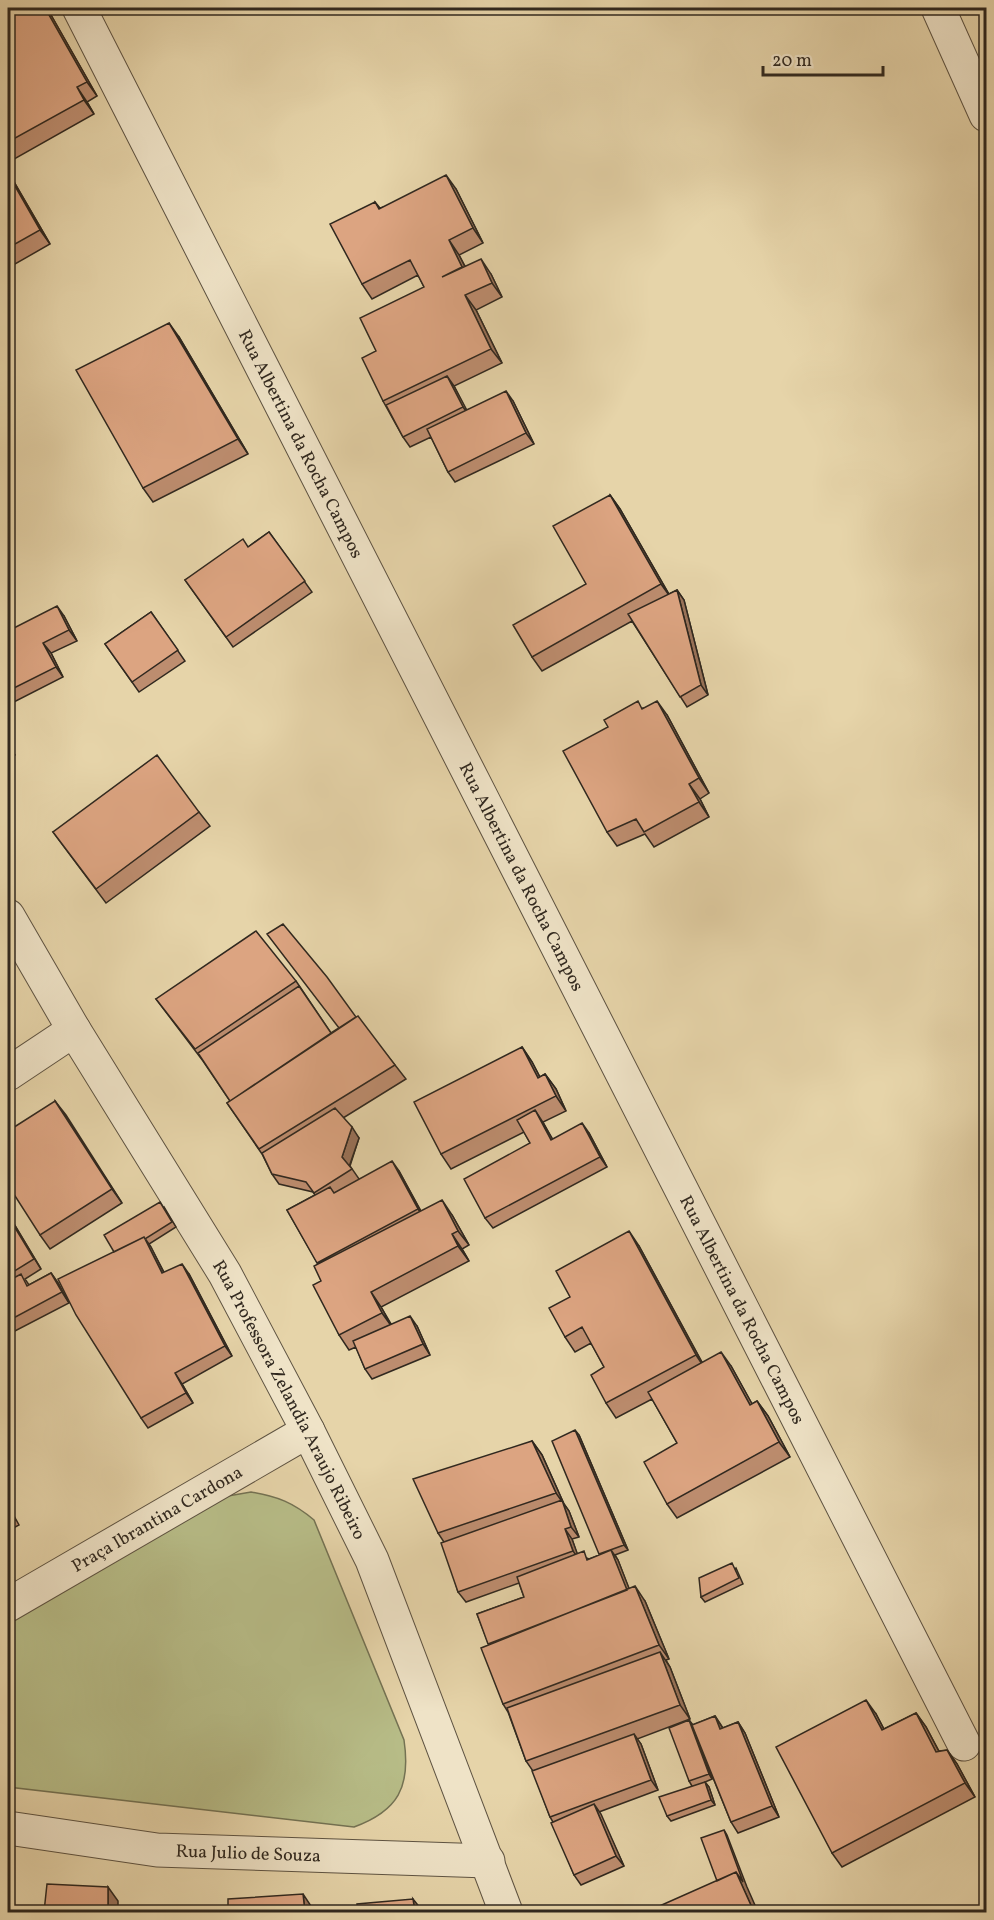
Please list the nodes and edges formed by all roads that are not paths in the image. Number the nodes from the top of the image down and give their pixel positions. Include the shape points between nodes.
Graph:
1 (80, 8) edge
2 (938, 8) edge
3 (987, 115) edge
4 (8, 916) edge
5 (74, 1030) junction
6 (8, 1074) edge
7 (308, 1431) junction
8 (8, 1605) edge
9 (964, 1744) dead end
10 (8, 1828) edge
11 (488, 1862) junction
12 (506, 1912) edge

1 - 9 street, Rua Albertina da Rocha Campos
2 - 3 street
4 - 5 street, Rua Professora Zelandia Araujo Ribeiro
5 - 6 street
5 - 7 street, Rua Professora Zelandia Araujo Ribeiro via 225,1274
7 - 8 street, Praça Ibrantina Cardona
7 - 11 street, Rua Professora Zelandia Araujo Ribeiro via 372,1560
10 - 11 street, Rua Julio de Souza via 157,1850
11 - 12 street, Rua Professora Zelandia Araujo Ribeiro

